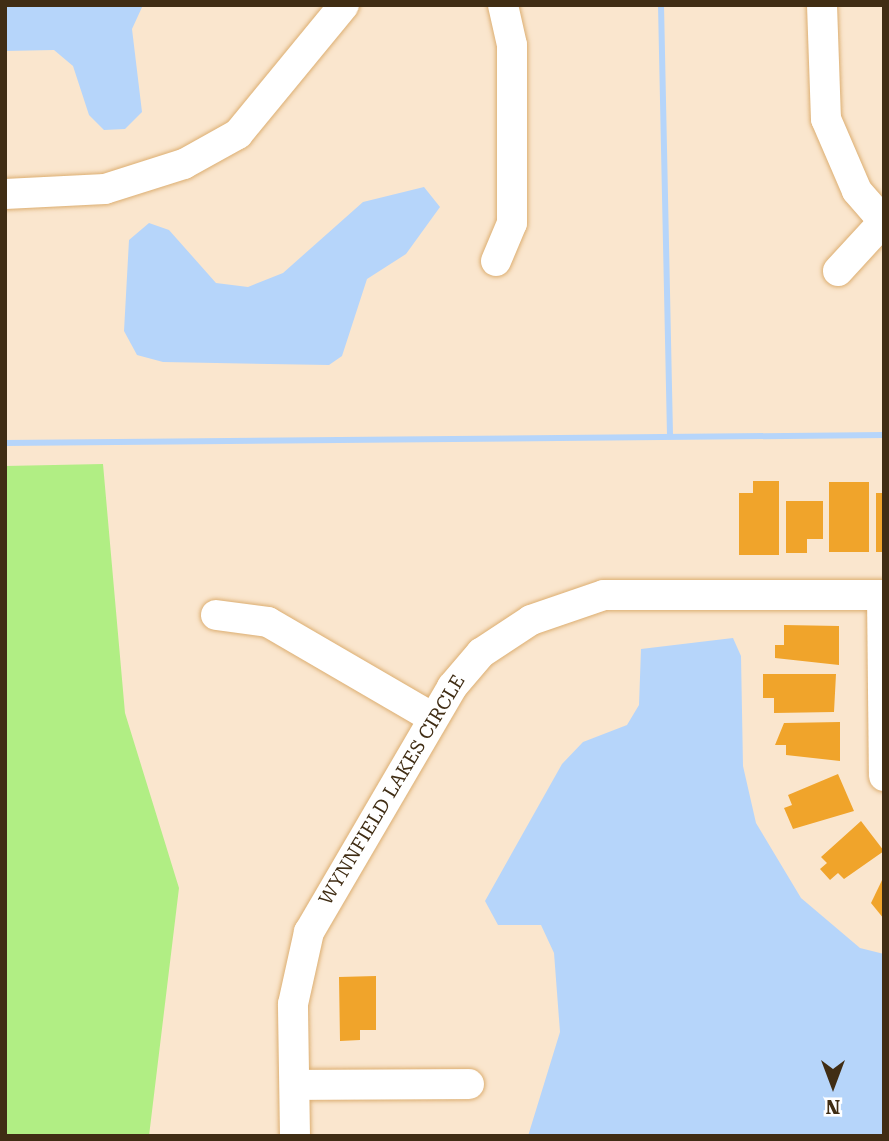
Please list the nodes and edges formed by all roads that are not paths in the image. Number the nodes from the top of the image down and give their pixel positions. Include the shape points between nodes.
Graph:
1 (344, 5) edge
2 (503, 5) edge
3 (822, 5) edge
4 (5, 194) edge
5 (883, 222) edge
6 (496, 261) dead end
7 (838, 271) dead end
8 (883, 595) edge
9 (216, 615) dead end
10 (433, 718) junction
11 (884, 776) edge
12 (469, 1084) dead end
13 (295, 1085) junction
14 (295, 1136) edge

1 - 4 street via 238,134 206,152 156,177 105,189
2 - 6 street via 512,45 512,223
3 - 5 street via 826,119 857,191
5 - 7 street
8 - 10 street, WYNNFIELD LAKES CIRCLE via 643,593 582,601 531,620 489,646
8 - 11 street
9 - 10 street via 268,622
10 - 13 street, WYNNFIELD LAKES CIRCLE via 309,932 293,1004
12 - 13 street
13 - 14 street, WYNNFIELD LAKES CIRCLE

